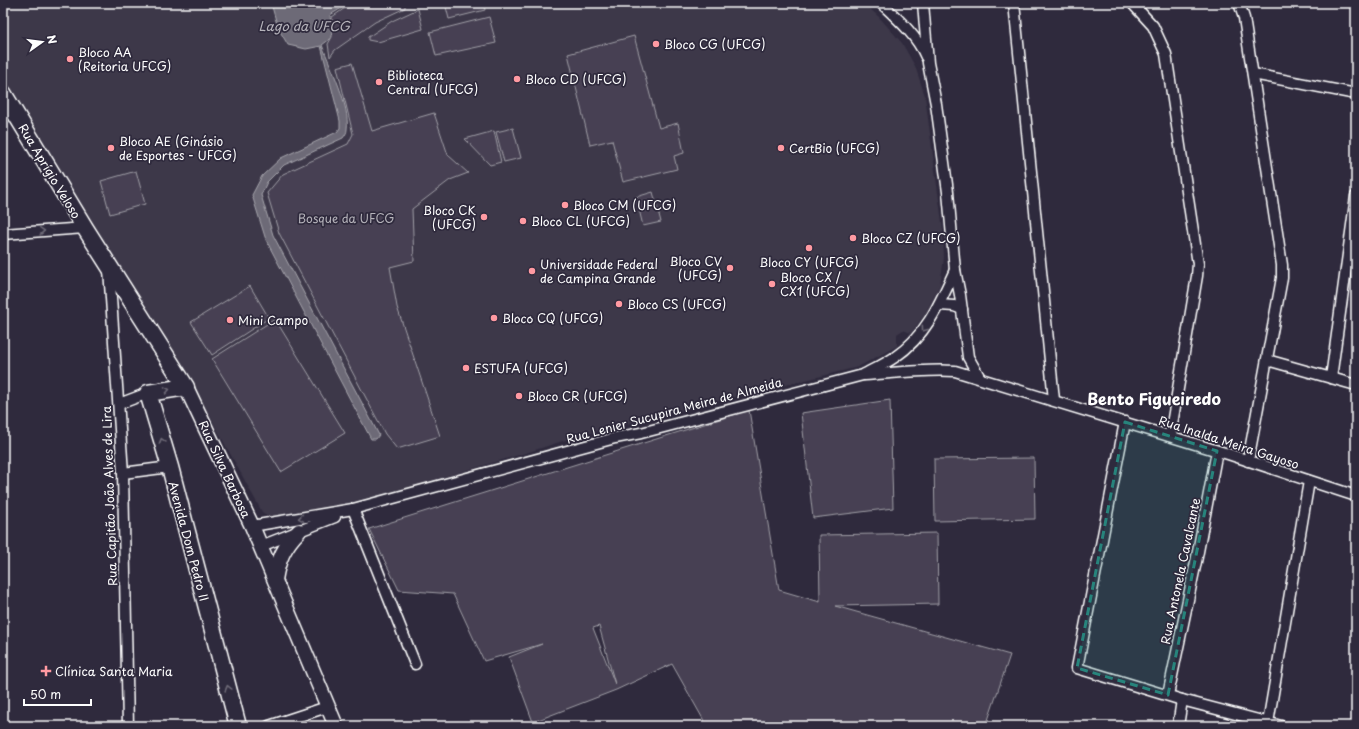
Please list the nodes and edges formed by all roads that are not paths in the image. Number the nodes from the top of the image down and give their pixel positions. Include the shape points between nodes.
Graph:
1 (882, 3) edge
2 (923, 3) edge
3 (1014, 3) edge
4 (1132, 3) edge
5 (1239, 3) edge
6 (928, 63) junction
7 (1253, 74) junction
8 (3, 93) edge
9 (1356, 94) edge
10 (1356, 196) edge
11 (85, 228) junction
12 (3, 234) edge
13 (108, 266) junction
14 (955, 270) junction
15 (939, 305) junction
16 (962, 309) junction
17 (895, 357) junction
18 (968, 357) junction
19 (1267, 360) junction
20 (955, 370) junction
21 (899, 373) junction
22 (863, 375) junction
23 (980, 378) junction
24 (1331, 378) junction
25 (1356, 385) edge
26 (186, 387) junction
27 (148, 393) junction
28 (1054, 400) junction
29 (119, 404) junction
30 (1125, 422) junction
31 (1170, 436) junction
32 (1218, 451) junction
33 (1248, 461) junction
34 (170, 467) junction
35 (123, 473) junction
36 (1309, 481) junction
37 (1356, 496) edge
38 (354, 510) junction
39 (252, 526) junction
40 (299, 531) junction
41 (260, 546) junction
42 (275, 580) junction
43 (415, 664) dead end
44 (1168, 695) junction
45 (1182, 700) junction
46 (327, 706) junction
47 (1268, 723) junction
48 (128, 726) edge
49 (238, 726) edge
50 (268, 726) edge
51 (336, 726) edge
52 (1178, 726) edge
53 (1280, 726) edge

1 - 6 street via 910,32
2 - 6 street
3 - 28 street
4 - 31 street via 1153,26 1166,54 1198,264
5 - 7 street via 1244,18
6 - 14 street via 948,192
7 - 9 street
7 - 19 street via 1282,265 1282,278
8 - 11 main road, Rua Aprígio Veloso
10 - 24 street
12 -> 11 street
11 - 13 main road, Rua Silva Barbosa
13 - 26 main road, Rua Silva Barbosa
13 - 29 street, Rua Capitão João Alves de Lira
14 - 15 street, Rua Lenier Sucupira Meira de Almeida
14 - 16 street
15 - 16 street
15 -> 17 street, Rua Lenier Sucupira Meira de Almeida via 922,333
16 - 18 street
17 - 21 street via 895,368
17 - 22 street, Rua Lenier Sucupira Meira de Almeida
18 - 20 street via 965,363
18 - 23 street
19 - 24 street
19 - 33 street
20 - 21 street, Rua Inalda Meira Gayoso
20 - 23 street, Rua Inalda Meira Gayoso
21 - 22 street, Rua Inalda Meira Gayoso
22 - 38 street, Rua Lenier Sucupira Meira de Almeida via 616,438
23 - 28 street, Rua Inalda Meira Gayoso
24 - 25 street
27 -> 26 main road
26 - 39 main road, Rua Silva Barbosa
27 - 29 street
34 -> 27 main road, Avenida Dom Pedro II
28 - 30 street, Rua Inalda Meira Gayoso
29 - 35 street, Rua Capitão João Alves de Lira
30 - 31 street, Rua Inalda Meira Gayoso
30 - 44 street via 1077,668
31 - 32 street, Rua Inalda Meira Gayoso
32 - 33 street, Rua Inalda Meira Gayoso
32 - 44 street, Rua Antonela Cavalcante
33 - 36 street, Rua Inalda Meira Gayoso
34 - 35 street
49 -> 34 main road, Avenida Dom Pedro II
35 - 48 street, Rua Capitão João Alves de Lira
36 - 37 street, Rua Inalda Meira Gayoso
36 - 47 street
38 -> 39 street, Rua Lenier Sucupira Meira de Almeida
38 - 40 street, Rua Lenier Sucupira Meira de Almeida
38 - 43 street
39 - 41 main road, Rua Silva Barbosa
40 - 41 street, Rua Lenier Sucupira Meira de Almeida
40 - 42 main road via 282,553
41 - 42 main road, Rua Silva Barbosa
42 - 46 main road, Rua Silva Barbosa
44 - 45 street
45 - 47 street
45 - 52 street
46 - 50 street
46 - 51 main road, Rua Silva Barbosa
47 - 53 street

